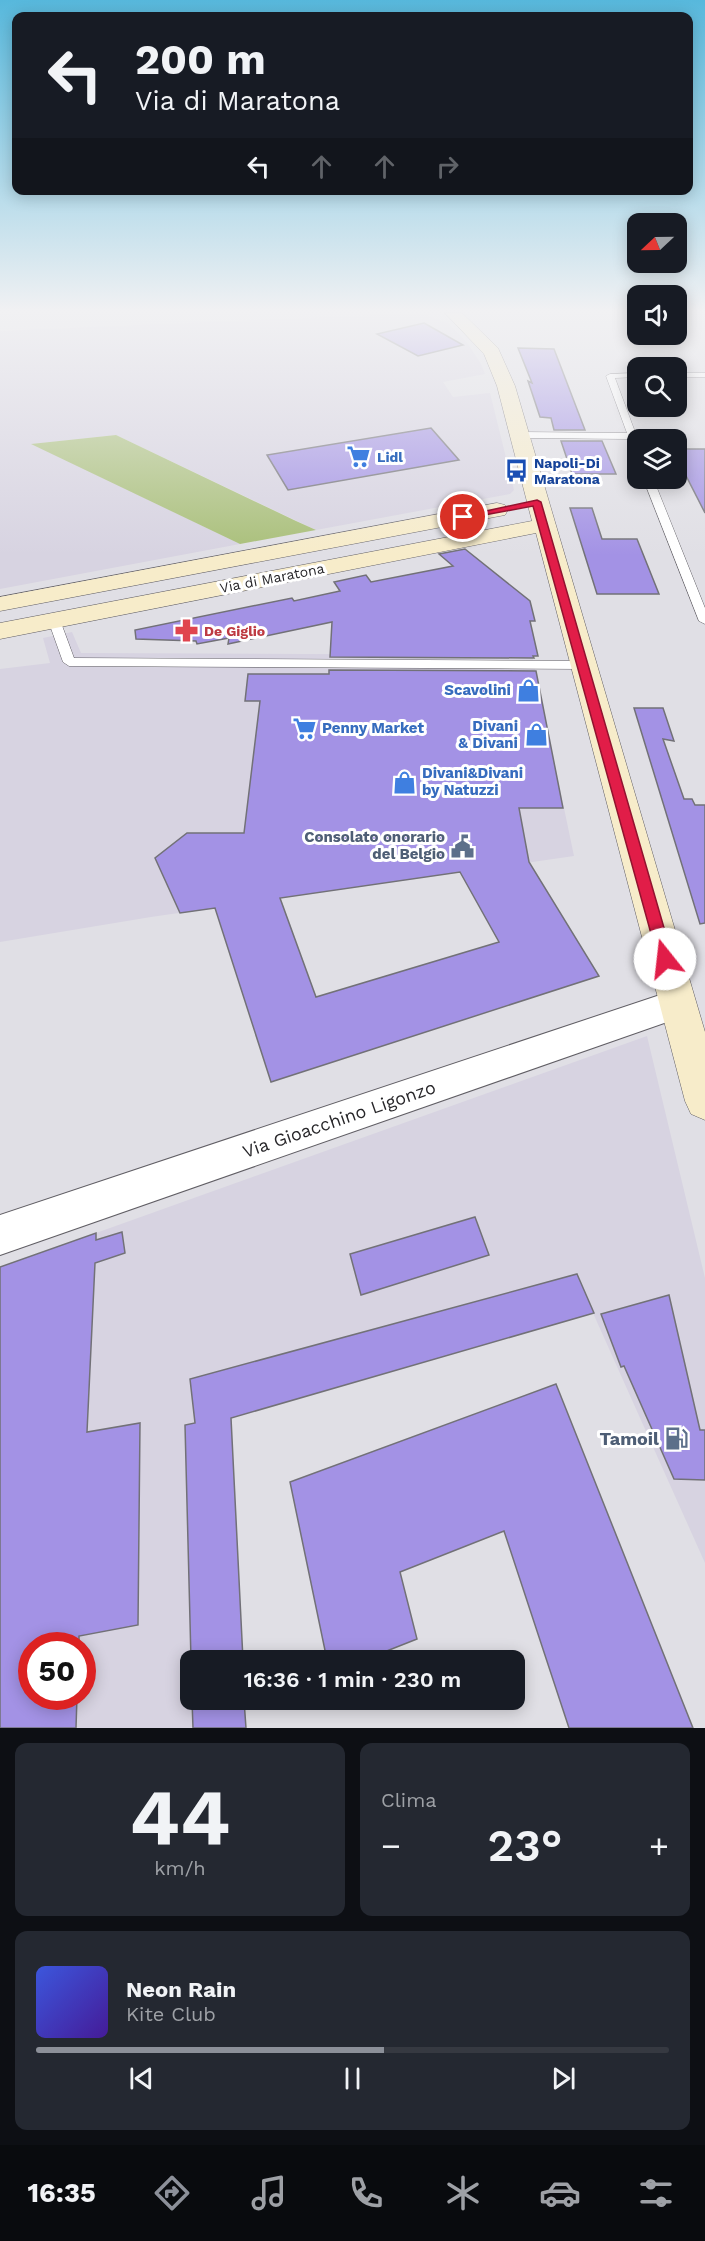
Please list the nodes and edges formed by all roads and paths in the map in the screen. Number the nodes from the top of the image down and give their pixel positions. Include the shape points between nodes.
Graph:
1 (507, 394) edge
2 (616, 394) edge
3 (629, 429) edge
4 (520, 435) junction
5 (627, 436) edge
6 (652, 489) edge
7 (540, 514) junction
8 (0, 604) edge
9 (54, 620) junction
10 (705, 621) edge
11 (0, 631) edge
12 (583, 665) junction
13 (678, 1004) junction
14 (705, 1101) edge
15 (0, 1235) edge

1 - 4 main road
2 - 3 lane
4 - 5 lane
4 - 7 main road
6 - 10 lane
7 - 8 main road, Via di Maratona
7 - 9 main road, Via di Maratona
7 - 12 main road
9 - 11 main road, Via di Maratona
9 - 12 lane via 69,662
12 - 13 main road
13 - 14 main road
13 - 15 street, Via Gioacchino Ligonzo

